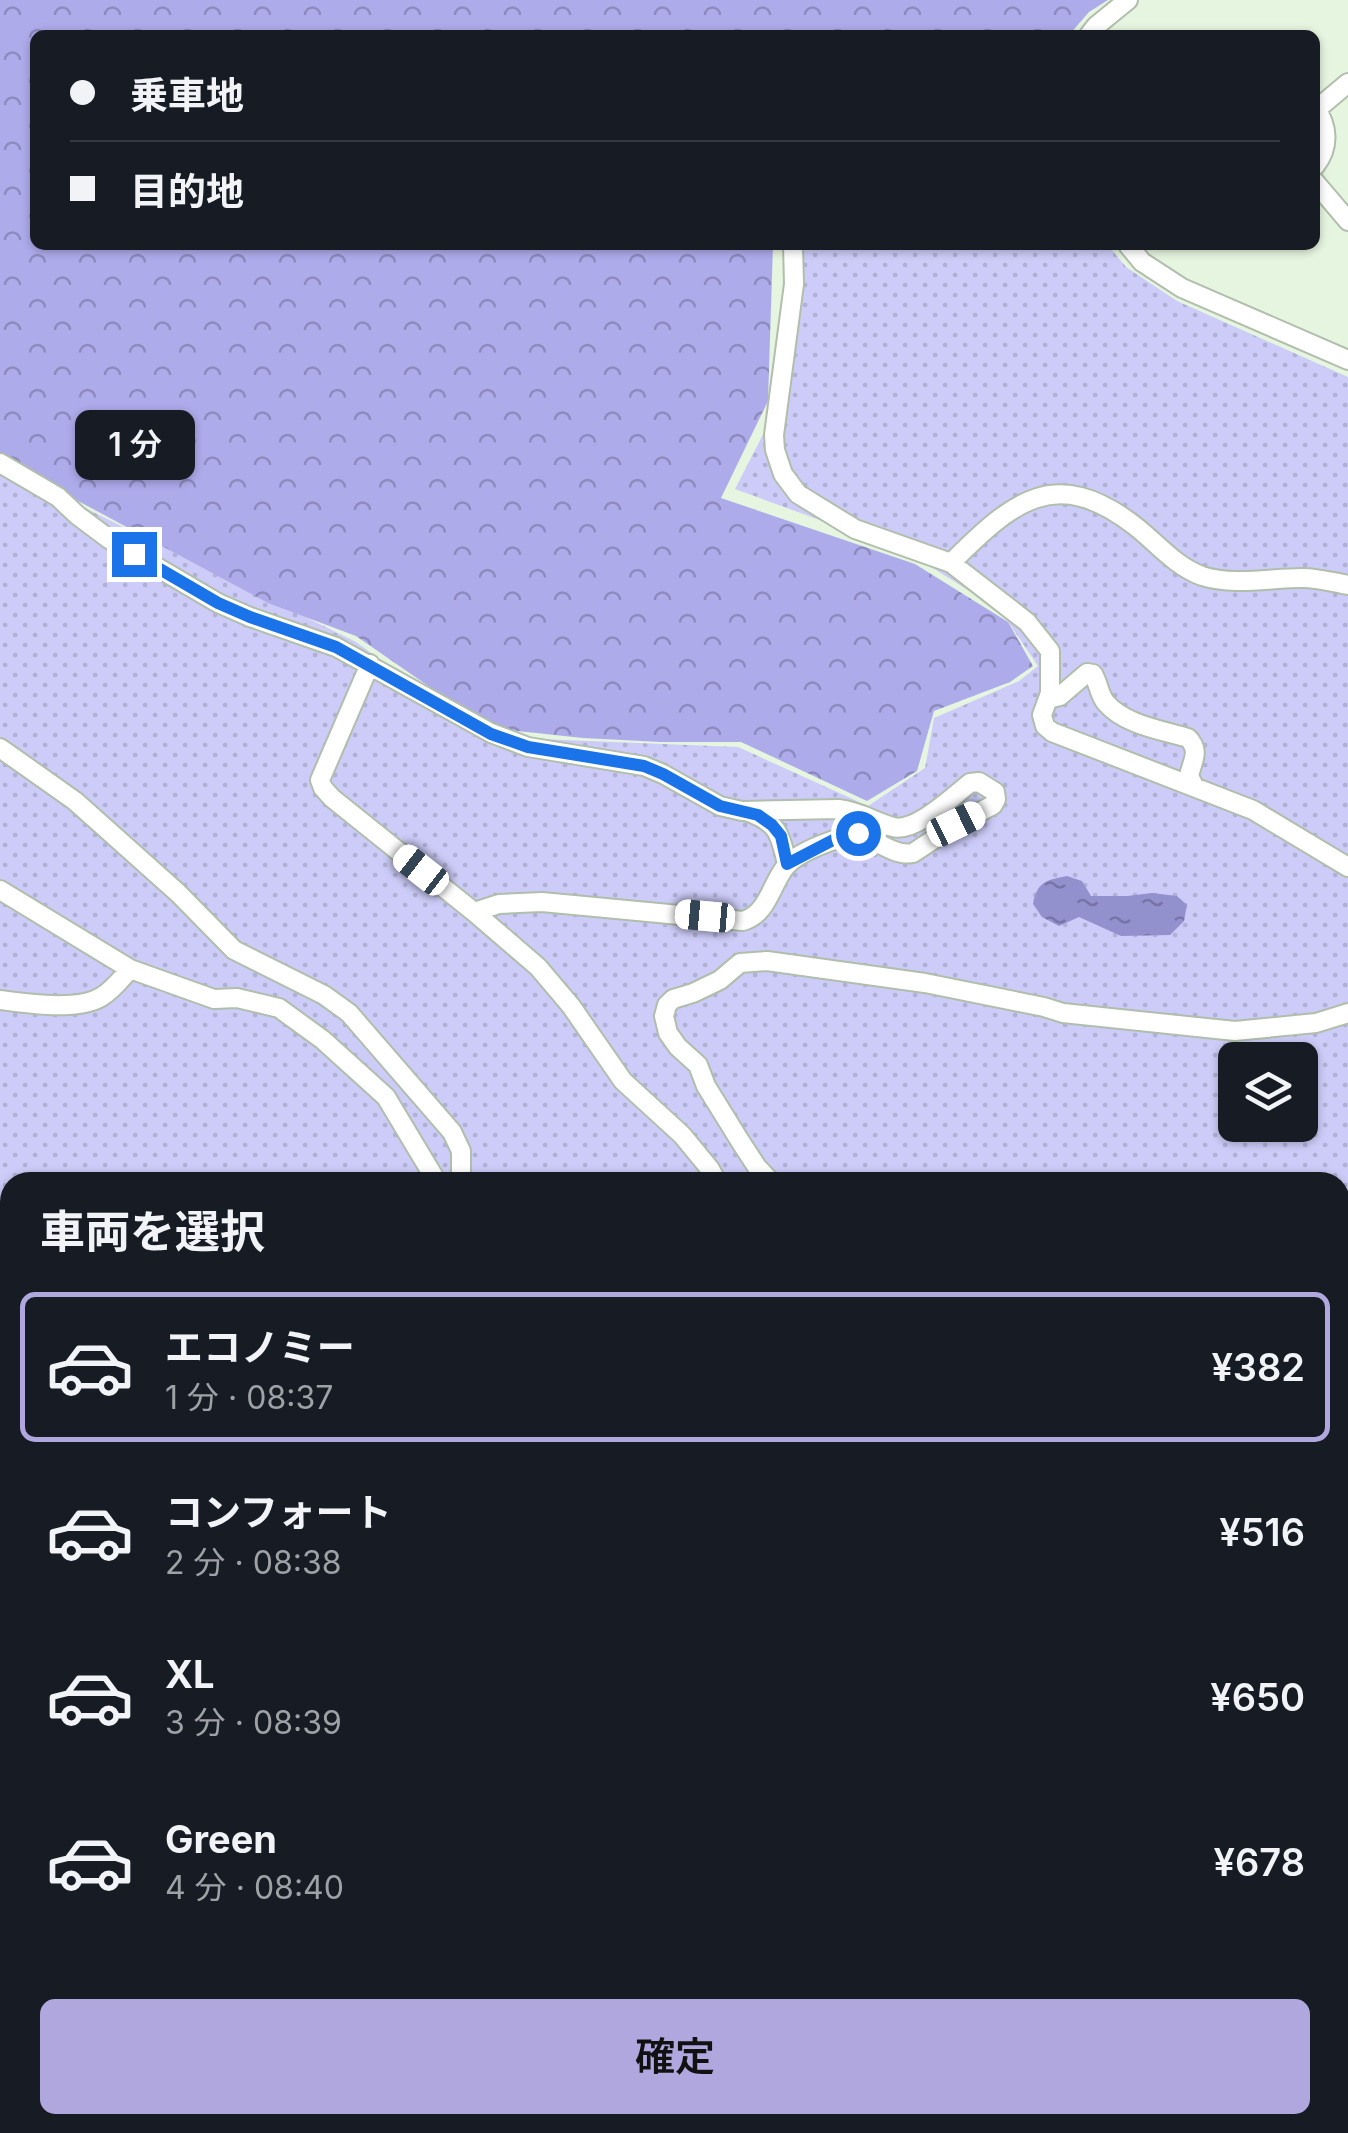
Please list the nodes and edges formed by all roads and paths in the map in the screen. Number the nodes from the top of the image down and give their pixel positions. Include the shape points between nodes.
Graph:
1 (1128, 0) edge
2 (1093, 30) edge
3 (1348, 82) edge
4 (1320, 105) edge
5 (1320, 116) edge
6 (1320, 160) edge
7 (1320, 188) edge
8 (1348, 221) edge
9 (793, 250) edge
10 (1132, 250) edge
11 (1348, 360) edge
12 (0, 463) edge
13 (951, 563) junction
14 (1348, 585) edge
15 (370, 664) junction
16 (1048, 699) junction
17 (0, 748) edge
18 (1194, 786) junction
19 (814, 808) junction
20 (745, 810) junction
21 (782, 841) junction
22 (787, 864) junction
23 (1348, 867) edge
24 (0, 890) edge
25 (474, 912) junction
26 (130, 970) junction
27 (0, 1000) edge
28 (1348, 1014) edge
29 (431, 1172) edge
30 (461, 1172) edge
31 (712, 1172) edge
32 (762, 1172) edge

1 - 2 lane
3 - 4 lane
5 - 6 lane via 1326,143
7 - 8 lane
9 - 13 lane via 774,435 783,474 798,494 854,529
10 - 11 lane via 1182,288
12 - 15 lane via 109,539 218,603
13 - 14 lane via 1016,506 1070,492 1134,525 1184,569 1209,578
13 - 16 lane via 1027,622 1050,650
15 - 20 lane via 491,734 528,747 644,766 720,806
15 - 25 lane via 320,780 323,788
16 - 18 lane via 1042,715 1052,732
16 - 18 lane via 1093,674 1101,696 1120,715 1193,743
17 - 30 lane via 74,801 234,950 349,1013 452,1132
18 - 23 lane via 1253,810
19 - 20 lane
19 - 21 lane
19 - 22 lane via 854,811 896,828 910,827 970,784 989,786 996,799 913,853 896,854 858,833
20 - 21 lane via 772,825
21 - 22 lane
22 - 25 lane via 762,908 743,920 542,902
24 - 26 lane
25 - 31 lane via 538,967 623,1081
26 - 27 lane via 98,999 72,1005
26 - 29 lane via 214,999 279,1008 386,1097
28 - 32 lane via 1235,1030 1063,1014 925,983 740,963 720,980 673,999 664,1016 668,1033 698,1065

